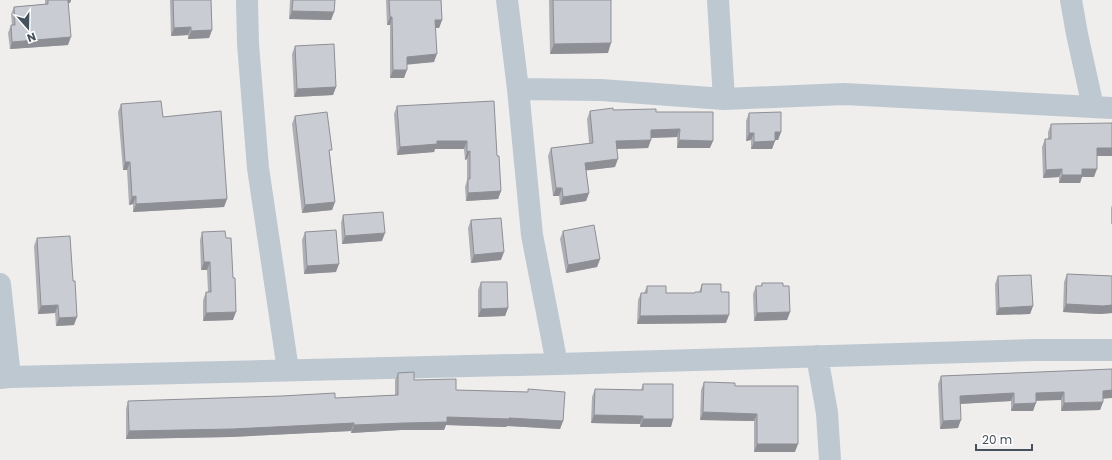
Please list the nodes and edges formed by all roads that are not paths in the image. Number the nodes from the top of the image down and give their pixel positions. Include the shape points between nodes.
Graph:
1 (247, 0) edge
2 (507, 0) edge
3 (718, 0) edge
4 (1071, 0) edge
5 (518, 90) junction
6 (724, 99) junction
7 (1102, 108) edge
8 (0, 284) edge
9 (1112, 350) edge
10 (817, 356) junction
11 (558, 364) junction
12 (288, 370) junction
13 (5, 378) edge
14 (830, 460) edge

1 - 12 street via 258,168
2 - 5 street
3 - 6 street
4 - 7 street via 1077,34
5 - 6 street via 601,90
5 - 11 street via 532,235
6 - 7 street via 844,94
8 - 13 street
9 - 10 street
10 - 11 street
10 - 14 street via 827,413
11 - 12 street
12 - 13 street

